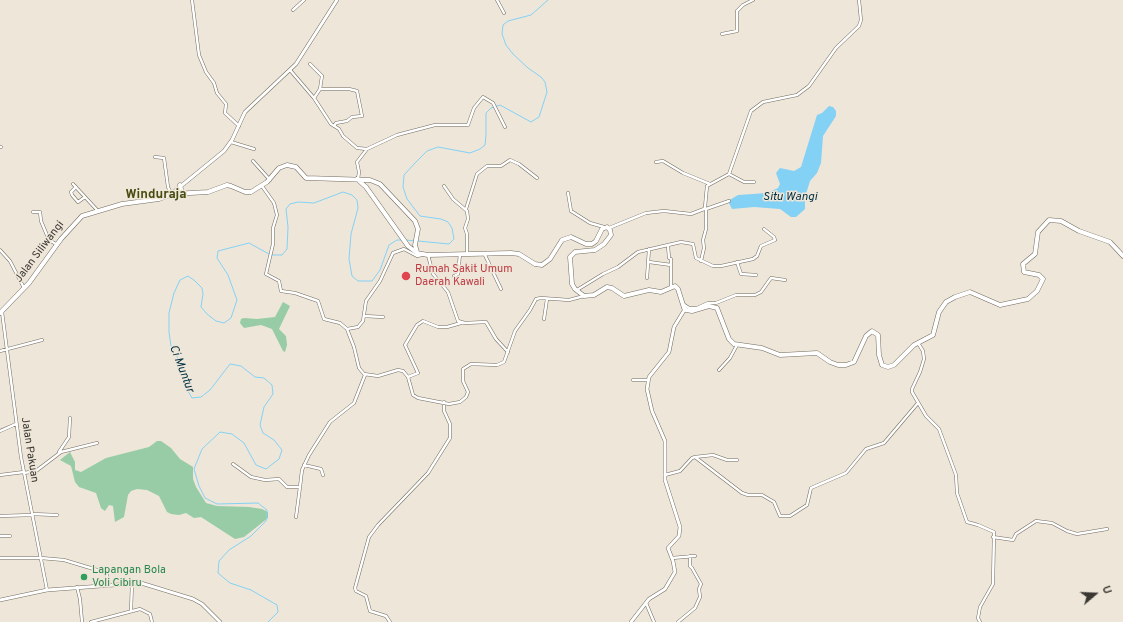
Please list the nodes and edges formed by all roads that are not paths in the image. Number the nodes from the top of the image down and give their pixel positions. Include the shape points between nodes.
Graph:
1 (192, 0) edge
2 (304, 0) edge
3 (331, 0) edge
4 (337, 0) edge
5 (497, 0) edge
6 (753, 0) edge
7 (859, 0) edge
8 (335, 4) junction
9 (293, 10) dead end
10 (504, 13) dead end
11 (722, 34) dead end
12 (310, 64) dead end
13 (290, 70) junction
14 (320, 89) junction
15 (314, 98) junction
16 (239, 126) junction
17 (334, 126) junction
18 (505, 127) dead end
19 (231, 142) junction
20 (254, 149) dead end
21 (367, 150) junction
22 (156, 157) dead end
23 (253, 161) dead end
24 (656, 162) dead end
25 (729, 174) junction
26 (538, 178) dead end
27 (358, 179) junction
28 (270, 180) junction
29 (754, 182) dead end
30 (710, 184) junction
31 (180, 185) junction
32 (262, 186) junction
33 (444, 186) dead end
34 (182, 193) junction
35 (170, 194) junction
36 (568, 194) dead end
37 (85, 197) junction
38 (729, 201) dead end
39 (466, 209) junction
40 (705, 209) junction
41 (98, 211) junction
42 (33, 212) dead end
43 (606, 227) junction
44 (764, 229) dead end
45 (56, 244) junction
46 (668, 246) junction
47 (649, 249) junction
48 (0, 250) edge
49 (417, 253) junction
50 (466, 253) junction
51 (484, 253) junction
52 (422, 254) junction
53 (460, 254) junction
54 (428, 255) junction
55 (1123, 256) edge
56 (701, 261) junction
57 (649, 262) junction
58 (737, 262) junction
59 (671, 265) junction
60 (756, 275) dead end
61 (454, 276) dead end
62 (647, 278) dead end
63 (785, 280) dead end
64 (671, 287) junction
65 (24, 289) junction
66 (501, 289) dead end
67 (577, 291) junction
68 (584, 296) junction
69 (547, 298) junction
70 (682, 303) junction
71 (685, 309) junction
72 (1, 312) edge
73 (364, 316) junction
74 (384, 317) dead end
75 (544, 319) dead end
76 (461, 323) junction
77 (347, 329) junction
78 (42, 340) dead end
79 (918, 343) junction
80 (737, 345) junction
81 (7, 349) junction
82 (0, 351) edge
83 (508, 352) junction
84 (720, 370) dead end
85 (365, 375) junction
86 (408, 377) junction
87 (634, 380) dead end
88 (648, 380) junction
89 (444, 402) junction
90 (918, 403) junction
91 (70, 418) dead end
92 (16, 424) junction
93 (0, 431) edge
94 (97, 443) dead end
95 (59, 452) junction
96 (694, 457) junction
97 (737, 460) dead end
98 (233, 464) dead end
99 (304, 465) junction
100 (24, 472) junction
101 (0, 475) edge
102 (323, 475) dead end
103 (664, 475) junction
104 (300, 487) junction
105 (32, 515) junction
106 (57, 515) dead end
107 (0, 516) edge
108 (296, 517) dead end
109 (1107, 529) dead end
110 (0, 536) edge
111 (10, 536) dead end
112 (994, 537) junction
113 (690, 556) junction
114 (695, 556) dead end
115 (0, 558) edge
116 (41, 558) junction
117 (672, 558) junction
118 (132, 583) junction
119 (108, 585) junction
120 (77, 587) junction
121 (46, 590) junction
122 (0, 600) edge
123 (646, 603) junction
124 (131, 611) junction
125 (82, 622) edge
126 (91, 622) edge
127 (152, 622) edge
128 (220, 622) edge
129 (390, 622) edge
130 (631, 622) edge
131 (654, 622) edge
132 (678, 622) edge
133 (980, 622) edge

1 - 16 street via 199,55 217,93 226,104 225,112
2 - 9 street
3 - 8 street
4 - 8 main road
5 - 10 street
6 - 11 street via 737,11 737,31
7 - 25 street via 859,26 836,48 809,86 797,95 763,102 751,111
8 - 13 main road
12 - 14 street via 322,75
13 - 15 street
13 - 16 main road via 248,108
14 - 15 street
14 - 17 street via 357,91 362,116 353,116
15 - 17 street
16 - 19 main road
17 - 21 street via 357,148
18 - 21 street via 494,104 482,98 473,109 466,126 437,124 397,135
19 - 20 street
19 - 31 main road via 212,161
21 - 27 street via 357,162
22 - 35 street via 164,158
23 - 28 street
24 - 30 street via 663,161
25 - 29 street via 742,181
25 - 30 street
26 - 39 street via 520,164 510,160 501,166 487,166 477,174
27 - 28 highway via 306,178 296,167 287,165 279,168
27 - 49 highway via 408,246
27 - 49 highway via 373,181 388,191 412,216 418,231 415,243
28 - 32 highway
30 - 40 street via 706,188
31 - 34 highway
31 - 35 main road
32 - 34 highway, Jalan Siliwangi via 248,192 229,185 208,192
32 - 77 street via 274,203 277,213 272,228 272,249 267,275 279,281 280,291 318,301 324,319 340,323
33 - 39 street via 453,199
34 - 35 highway, Jalan Siliwangi
35 - 41 highway, Jalan Siliwangi via 159,199 122,204
36 - 43 street via 571,211 590,224
37 - 37 street via 79,202 72,196 70,193 75,185
37 - 41 street
38 - 40 street
39 - 50 street
40 - 43 street via 691,214 664,211 646,213
40 - 56 street via 706,229
41 - 45 highway, Jalan Siliwangi via 78,219
42 - 45 street via 40,212 41,222 49,240
43 - 51 highway via 600,230 592,244 571,237 562,240 550,259 542,265 515,253
43 - 67 highway via 611,235 604,244 595,250 575,252 570,257 572,284
44 - 58 street via 775,240 761,246 755,258
45 - 65 highway, Jalan Siliwangi
46 - 47 street
46 - 56 street via 681,242 693,244 694,254
46 - 59 street
47 - 57 street
47 - 67 street via 638,252
48 - 65 street via 12,265
49 - 52 highway
50 - 51 highway
50 - 53 highway
51 - 66 street
52 - 54 highway
52 - 73 street via 417,256 404,249 393,253 384,274 366,301
53 - 54 highway
53 - 61 street via 458,274
54 - 76 street via 434,274 448,292 456,318
55 - 79 highway via 1110,242 1078,231 1061,221 1049,220 1038,232 1034,254 1022,266 1026,273 1039,275 1043,279 1042,284 1031,296 1025,300 1000,305 970,292 954,297 946,302 939,312 933,334
56 - 58 street via 718,266
57 - 59 street
57 - 62 street
58 - 60 street via 740,273
59 - 64 street
63 - 70 street via 772,277 759,293 736,295 697,308 689,308
64 - 68 highway via 661,292 649,290 624,296 607,287 594,295
64 - 70 highway via 675,286 678,289
65 - 72 highway, Jalan Siliwangi
67 - 68 highway
68 - 69 street via 569,300
69 - 75 street
69 - 83 street via 536,299 515,331
70 - 71 highway
71 - 80 highway via 692,311 709,306 717,308 729,340
71 - 88 main road via 674,327 669,352
72 - 81 street, Jalan Pakuan
73 - 74 street
73 - 77 street via 360,325
76 - 83 street via 486,322
76 - 86 street via 438,327 423,321 417,325 405,345 418,373
77 - 85 street via 359,368
78 - 81 street
79 - 80 highway via 897,363 888,367 882,365 878,335 872,331 866,336 856,360 846,365 834,364 817,353 784,355 762,348
79 - 90 street via 924,359 911,390
80 - 84 street
81 - 82 street
81 - 92 street, Jalan Pakuan
83 - 89 street via 500,365 475,364 465,367 462,374 468,392 466,397 455,404
85 - 86 street via 378,376 400,370
85 - 99 street via 354,403 334,417
86 - 89 street via 414,396
87 - 88 street
88 - 103 main road via 649,400 665,441
89 - 129 street via 444,411 450,424 450,438 428,474 369,537 358,573 355,590 365,595 371,612 383,615
90 - 96 street via 884,443 866,449 846,473 811,488 807,505 790,516 780,516 774,502 762,495 742,493
90 - 112 street via 939,429 956,475 958,493 967,522 992,531
91 - 95 street via 69,437
92 - 93 street
92 - 100 street, Jalan Pakuan
94 - 95 street
95 - 100 street via 36,471
96 - 97 street via 713,455 727,460
96 - 103 street via 680,471
98 - 104 street via 251,477 279,479 287,487
99 - 102 street via 321,469
99 - 104 street
100 - 101 street
100 - 105 street, Jalan Pakuan
103 - 117 main road via 680,527 679,536 668,546
104 - 108 street
105 - 106 street
105 - 107 street
105 - 116 street, Jalan Pakuan
109 - 112 street via 1077,534 1052,523 1037,521 1016,534 1013,540
110 - 111 street
112 - 133 street via 993,584 980,608
113 - 114 street
113 - 117 street
113 - 132 street via 690,566 701,584 700,597 695,608
115 - 116 street
116 - 119 street via 64,560 107,573
116 - 121 street, Jalan Pakuan
117 - 123 main road via 675,569 673,576 665,589
118 - 119 main road
118 - 124 street
118 - 128 main road via 150,584 193,599 202,604
119 - 120 main road
120 - 121 main road
120 - 125 street
121 - 122 main road
123 - 130 main road
123 - 131 street
124 - 126 street
124 - 127 street via 145,610 150,614

